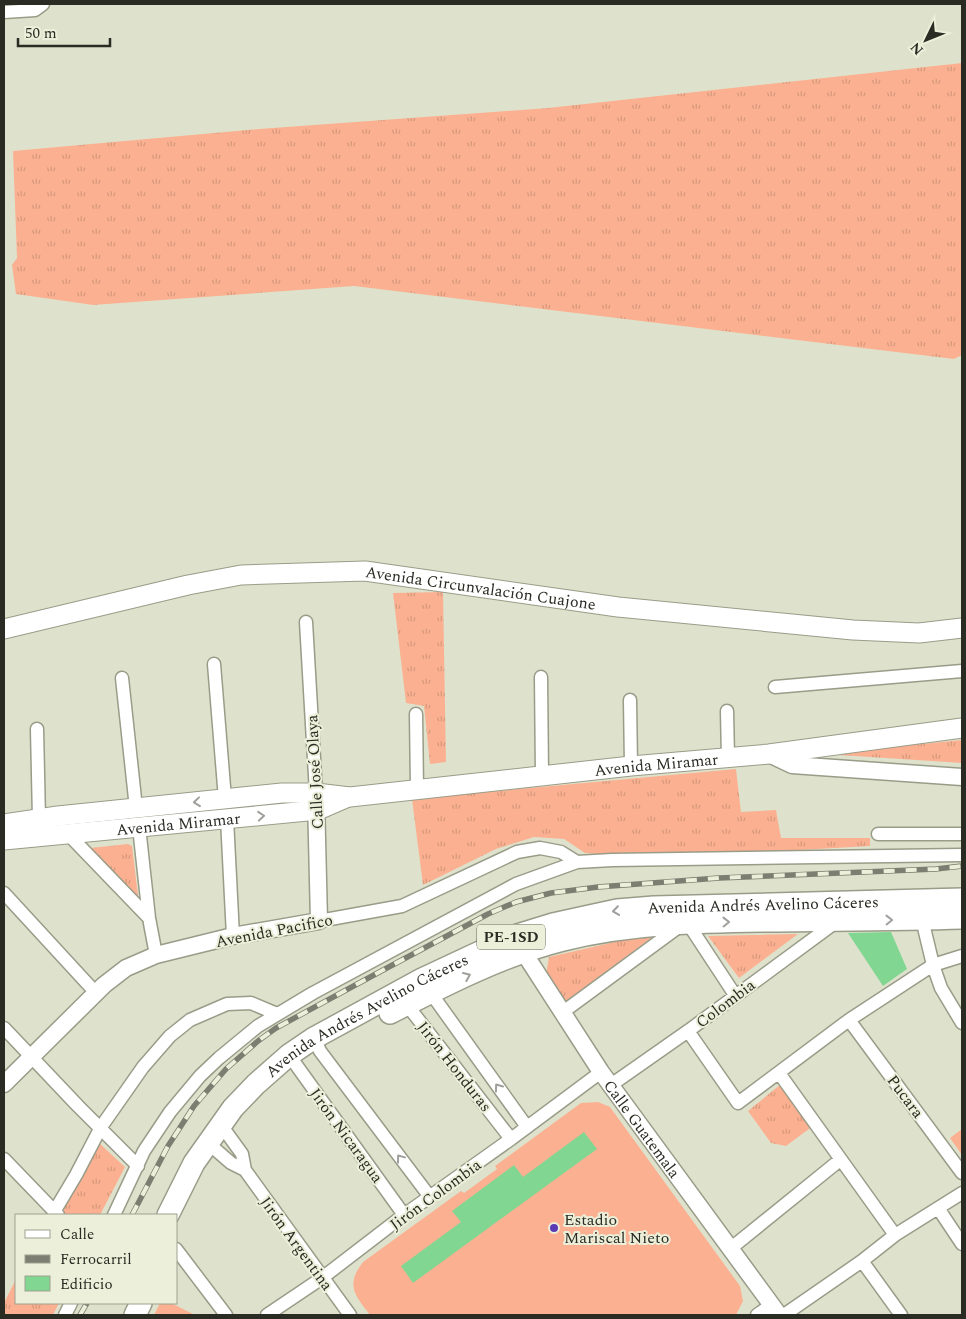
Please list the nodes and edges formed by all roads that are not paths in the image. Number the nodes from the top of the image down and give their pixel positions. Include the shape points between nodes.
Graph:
1 (39, 7) edge
2 (4, 12) edge
3 (306, 622) dead end
4 (962, 628) edge
5 (4, 629) edge
6 (214, 664) dead end
7 (962, 671) edge
8 (541, 677) dead end
9 (122, 678) dead end
10 (775, 687) dead end
11 (630, 700) dead end
12 (727, 711) dead end
13 (416, 714) dead end
14 (962, 728) edge
15 (37, 729) dead end
16 (769, 754) junction
17 (728, 758) junction
18 (631, 766) junction
19 (542, 776) junction
20 (962, 777) edge
21 (417, 789) junction
22 (225, 799) junction
23 (317, 802) junction
24 (136, 808) junction
25 (39, 819) junction
26 (227, 819) junction
27 (4, 824) edge
28 (139, 828) junction
29 (68, 834) junction
30 (878, 834) dead end
31 (962, 834) edge
32 (4, 840) edge
33 (962, 855) edge
34 (578, 862) junction
35 (4, 893) edge
36 (962, 899) edge
37 (920, 910) junction
38 (149, 918) junction
39 (962, 918) edge
40 (838, 920) junction
41 (320, 921) junction
42 (686, 922) junction
43 (233, 936) junction
44 (518, 944) junction
45 (156, 955) junction
46 (962, 956) edge
47 (933, 965) junction
48 (426, 986) junction
49 (96, 993) junction
50 (735, 996) junction
51 (403, 998) junction
52 (563, 1012) junction
53 (277, 1014) junction
54 (849, 1020) junction
55 (962, 1023) edge
56 (4, 1028) edge
57 (688, 1031) junction
58 (317, 1044) junction
59 (31, 1056) junction
60 (294, 1061) junction
61 (601, 1072) junction
62 (778, 1073) junction
63 (4, 1084) edge
64 (611, 1085) junction
65 (101, 1127) junction
66 (527, 1127) junction
67 (219, 1139) junction
68 (512, 1139) junction
69 (4, 1159) edge
70 (840, 1160) junction
71 (138, 1166) junction
72 (245, 1170) junction
73 (962, 1172) edge
74 (962, 1193) edge
75 (430, 1197) junction
76 (938, 1208) junction
77 (56, 1214) edge
78 (114, 1214) edge
79 (168, 1214) edge
80 (404, 1215) junction
81 (178, 1226) edge
82 (894, 1235) junction
83 (962, 1244) edge
84 (730, 1249) junction
85 (178, 1252) edge
86 (862, 1261) junction
87 (322, 1278) junction
88 (775, 1310) edge
89 (226, 1315) edge
90 (267, 1315) edge
91 (350, 1315) edge
92 (757, 1315) edge
93 (784, 1315) edge
94 (901, 1315) edge

1 - 2 street
3 - 23 street, Calle José Olaya
4 - 5 main road, Avenida Circunvalación Cuajone via 919,632 834,628 618,607 365,571 241,575
6 - 22 street
7 - 10 street
8 - 19 street
9 - 24 street
11 - 18 street
12 - 17 street
13 - 21 street
14 - 16 main road, Avenida Miramar
15 - 25 street
16 - 17 main road, Avenida Miramar
16 - 20 street via 792,765
17 - 18 main road, Avenida Miramar
18 - 19 main road, Avenida Miramar
19 - 21 main road, Avenida Miramar
21 - 23 main road, Avenida Miramar
22 - 23 main road, Avenida Miramar via 282,794
22 -> 24 main road, Avenida Miramar
26 -> 23 main road, Avenida Miramar
23 - 41 street, Calle José Olaya
24 - 25 main road, Avenida Miramar
25 - 27 main road, Avenida Miramar
26 - 28 main road, Avenida Miramar
26 - 43 street
28 - 29 main road, Avenida Miramar
28 - 38 street
29 - 32 main road, Avenida Miramar
29 - 38 street
30 - 31 street
33 - 34 street
34 - 41 street, Avenida Pacifico via 561,852 540,848 517,852 402,906
34 - 53 street via 516,884
35 - 49 street
36 - 37 highway, Avenida Andrés Avelino Cáceres / PE-1SD
37 - 39 highway, Avenida Andrés Avelino Cáceres / PE-1SD
40 -> 37 highway, Avenida Andrés Avelino Cáceres / PE-1SD
37 -> 44 highway, Avenida Andrés Avelino Cáceres / PE-1SD via 654,907 617,910 553,924
37 - 47 street
38 - 45 street
42 -> 40 highway, Avenida Andrés Avelino Cáceres / PE-1SD
40 - 50 street, Colombia
41 - 43 street, Avenida Pacifico
42 - 44 highway, Avenida Andrés Avelino Cáceres / PE-1SD
42 - 50 street
42 - 52 street
43 - 45 street, Avenida Pacifico
44 - 48 highway, Avenida Andrés Avelino Cáceres / PE-1SD
44 - 52 street, Calle Guatemala
45 - 49 street, Avenida Pacifico via 126,968
46 - 47 street
47 - 54 street
47 - 55 street via 941,988
48 - 51 highway, Avenida Andrés Avelino Cáceres / PE-1SD
66 -> 48 street, Jirón Honduras
49 - 59 street, Avenida Pacifico
50 - 57 street, Colombia
51 - 58 highway, Avenida Andrés Avelino Cáceres / PE-1SD
51 - 68 street, Jirón Honduras
52 - 61 street, Calle Guatemala
53 - 65 street via 251,1003 227,1004 190,1020 170,1036 143,1067
53 - 71 street via 238,1041 200,1076 170,1112
54 - 62 street
54 - 73 street, Pucara
56 - 59 street
57 - 62 street via 738,1103
57 - 64 street, Colombia
58 - 60 highway, Avenida Andrés Avelino Cáceres / PE-1SD
75 -> 58 street, Jirón Nicaragua
59 - 63 street, Avenida Pacifico
59 - 65 street
60 - 67 highway, Avenida Andrés Avelino Cáceres / PE-1SD via 266,1094
60 - 80 street, Jirón Nicaragua
61 - 64 street, Calle Guatemala
61 - 66 street, Jirón Colombia
62 - 70 street
64 - 84 street, Calle Guatemala
65 - 71 street
65 - 77 street
66 - 68 street, Jirón Colombia
67 - 72 street, Jirón Argentina via 231,1164
67 - 72 street, Jirón Argentina via 242,1154
67 - 79 highway, Avenida Andrés Avelino Cáceres / PE-1SD via 194,1163
67 - 81 highway, Avenida Andrés Avelino Cáceres / PE-1SD
68 - 75 street, Jirón Colombia
69 - 77 street
70 - 82 street
70 - 84 street
71 - 78 street
72 - 87 street, Jirón Argentina
74 - 76 street
75 - 80 street, Jirón Colombia
76 - 82 street
76 - 83 street
80 - 87 street, Jirón Colombia
82 - 86 street
84 - 88 street, Calle Guatemala
85 - 89 street
86 - 93 street
86 - 94 street
87 - 90 street, Jirón Colombia
87 - 91 street, Jirón Argentina
88 - 92 street

